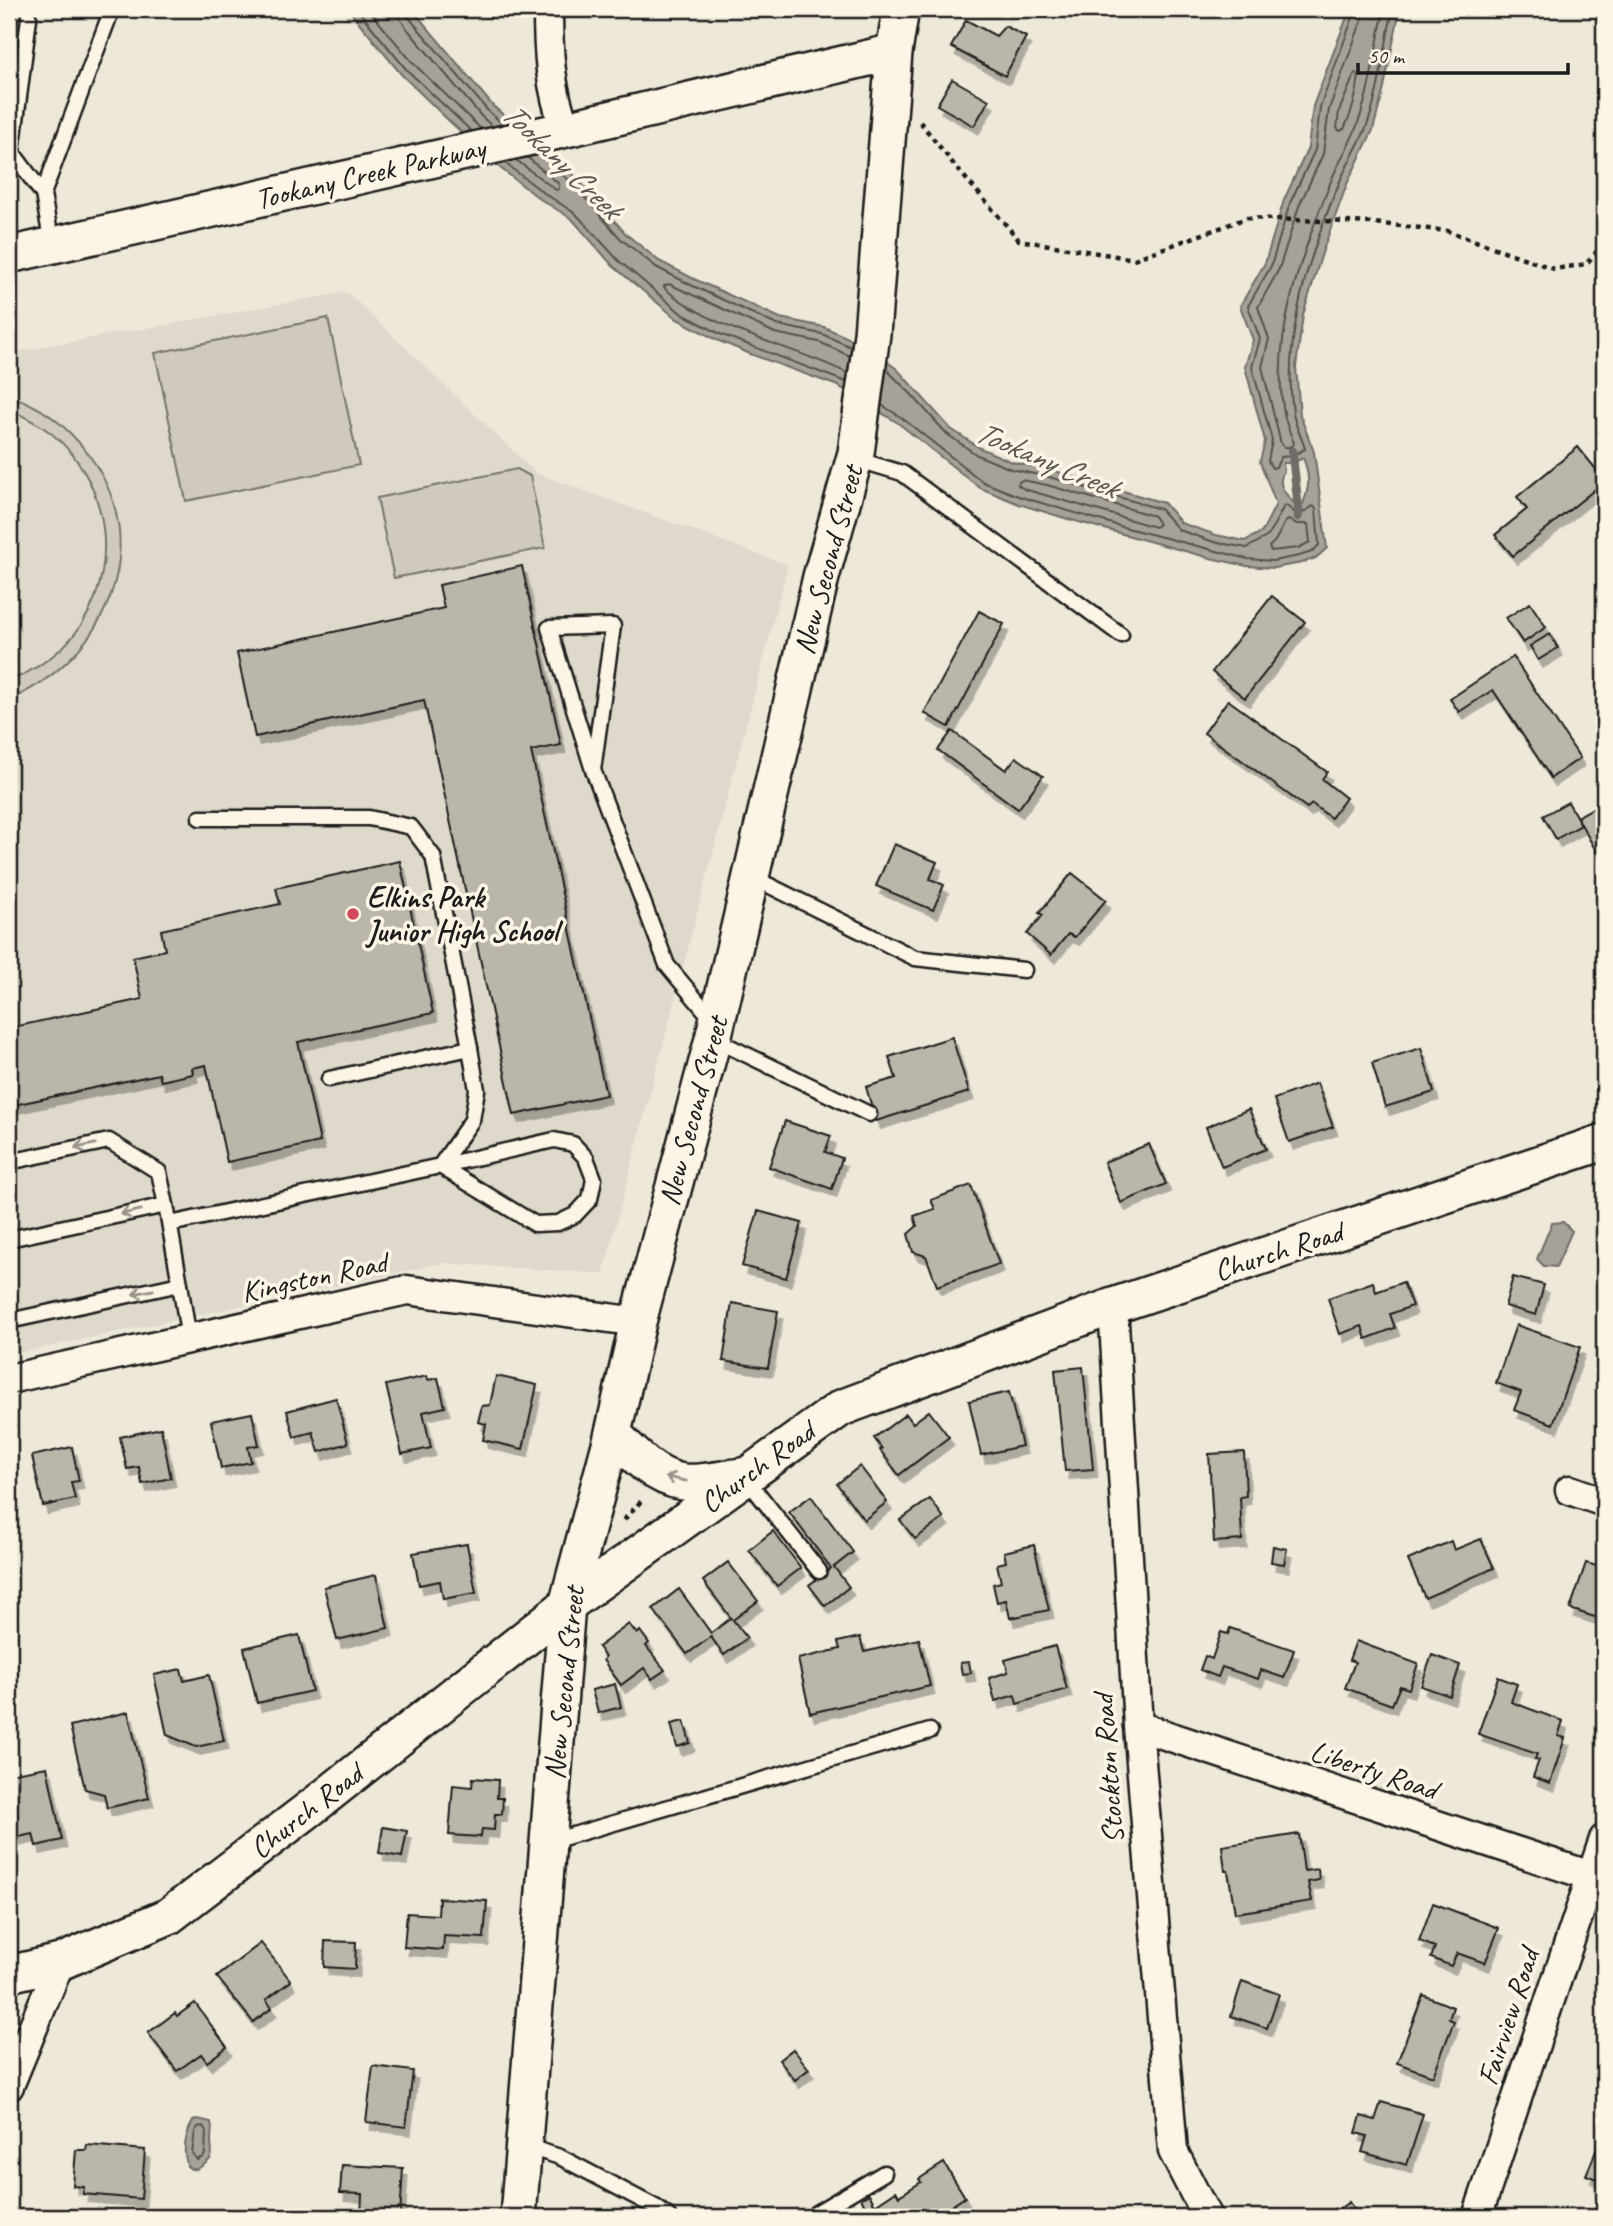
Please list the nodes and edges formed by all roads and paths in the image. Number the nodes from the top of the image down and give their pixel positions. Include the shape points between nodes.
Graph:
1 (112, 9) edge
2 (548, 9) edge
3 (901, 9) edge
4 (29, 18) dead end
5 (894, 52) junction
6 (889, 110) junction
7 (555, 131) junction
8 (43, 194) junction
9 (1604, 243) edge
10 (52, 245) junction
11 (9, 255) edge
12 (855, 456) junction
13 (1121, 635) dead end
14 (593, 770) junction
15 (200, 818) dead end
16 (751, 877) junction
17 (1024, 970) dead end
18 (714, 1031) junction
19 (470, 1048) junction
20 (328, 1079) dead end
21 (869, 1114) dead end
22 (1604, 1142) edge
23 (9, 1162) edge
24 (440, 1166) junction
25 (166, 1205) junction
26 (170, 1224) junction
27 (9, 1239) edge
28 (180, 1284) junction
29 (1113, 1306) junction
30 (9, 1321) edge
31 (638, 1322) junction
32 (189, 1339) junction
33 (9, 1379) edge
34 (613, 1433) junction
35 (744, 1476) junction
36 (1570, 1490) dead end
37 (1604, 1502) edge
38 (818, 1571) dead end
39 (567, 1605) junction
40 (1138, 1727) junction
41 (930, 1731) dead end
42 (1604, 1839) edge
43 (548, 1843) junction
44 (1591, 1876) junction
45 (60, 1962) junction
46 (9, 1975) edge
47 (9, 2086) edge
48 (524, 2146) junction
49 (884, 2173) dead end
50 (518, 2217) edge
51 (669, 2217) edge
52 (814, 2217) edge
53 (1207, 2217) edge
54 (1477, 2217) edge

1 - 8 lane
2 - 7 street
3 - 5 street, New Second Street
4 - 8 lane via 12,152
5 - 6 street, New Second Street
5 - 7 street, Tookany Creek Parkway
6 - 9 path via 920,122 1019,240 1134,259 1247,218 1330,221 1448,231 1554,269 1586,264
6 - 12 street, New Second Street via 872,334
7 - 10 street, Tookany Creek Parkway
8 - 10 lane
10 - 11 street, Tookany Creek Parkway
12 - 13 lane via 902,473
12 - 16 street, New Second Street via 821,577
14 - 14 lane via 612,626 549,628 565,679
14 - 18 lane via 667,965
15 - 19 lane via 369,818 411,827 433,856
16 - 17 lane via 915,957
16 - 18 street, New Second Street
18 - 21 lane
18 - 31 street, New Second Street
19 - 20 lane
19 - 24 lane via 477,1090 472,1120
22 - 29 street, Church Road
25 -> 23 lane via 159,1172 108,1141
24 - 24 lane via 535,1223 558,1223 575,1215 590,1199 594,1179 586,1158 573,1144 554,1140
24 - 26 lane
25 - 26 lane
25 -> 27 lane
26 - 28 lane
28 -> 30 lane
28 - 32 lane
29 - 35 street, Church Road via 841,1408
29 - 40 street, Stockton Road
31 - 32 street, Kingston Road via 407,1290
31 - 34 street, New Second Street
32 - 33 street, Kingston Road
35 -> 34 street via 684,1482 663,1476 639,1460
34 - 39 street, New Second Street
35 - 38 lane
35 - 39 street, Church Road
36 - 37 street
39 - 43 street, New Second Street
39 - 45 street, Church Road via 169,1916
40 - 44 street, Liberty Road
40 - 53 street, Stockton Road via 1173,2151
41 - 43 lane
42 - 44 street, Fairview Road
43 - 48 street, New Second Street
44 - 54 street, Fairview Road
45 - 46 street, Church Road
45 - 47 street
48 - 50 street, New Second Street
48 - 51 lane via 560,2157
49 - 52 lane

